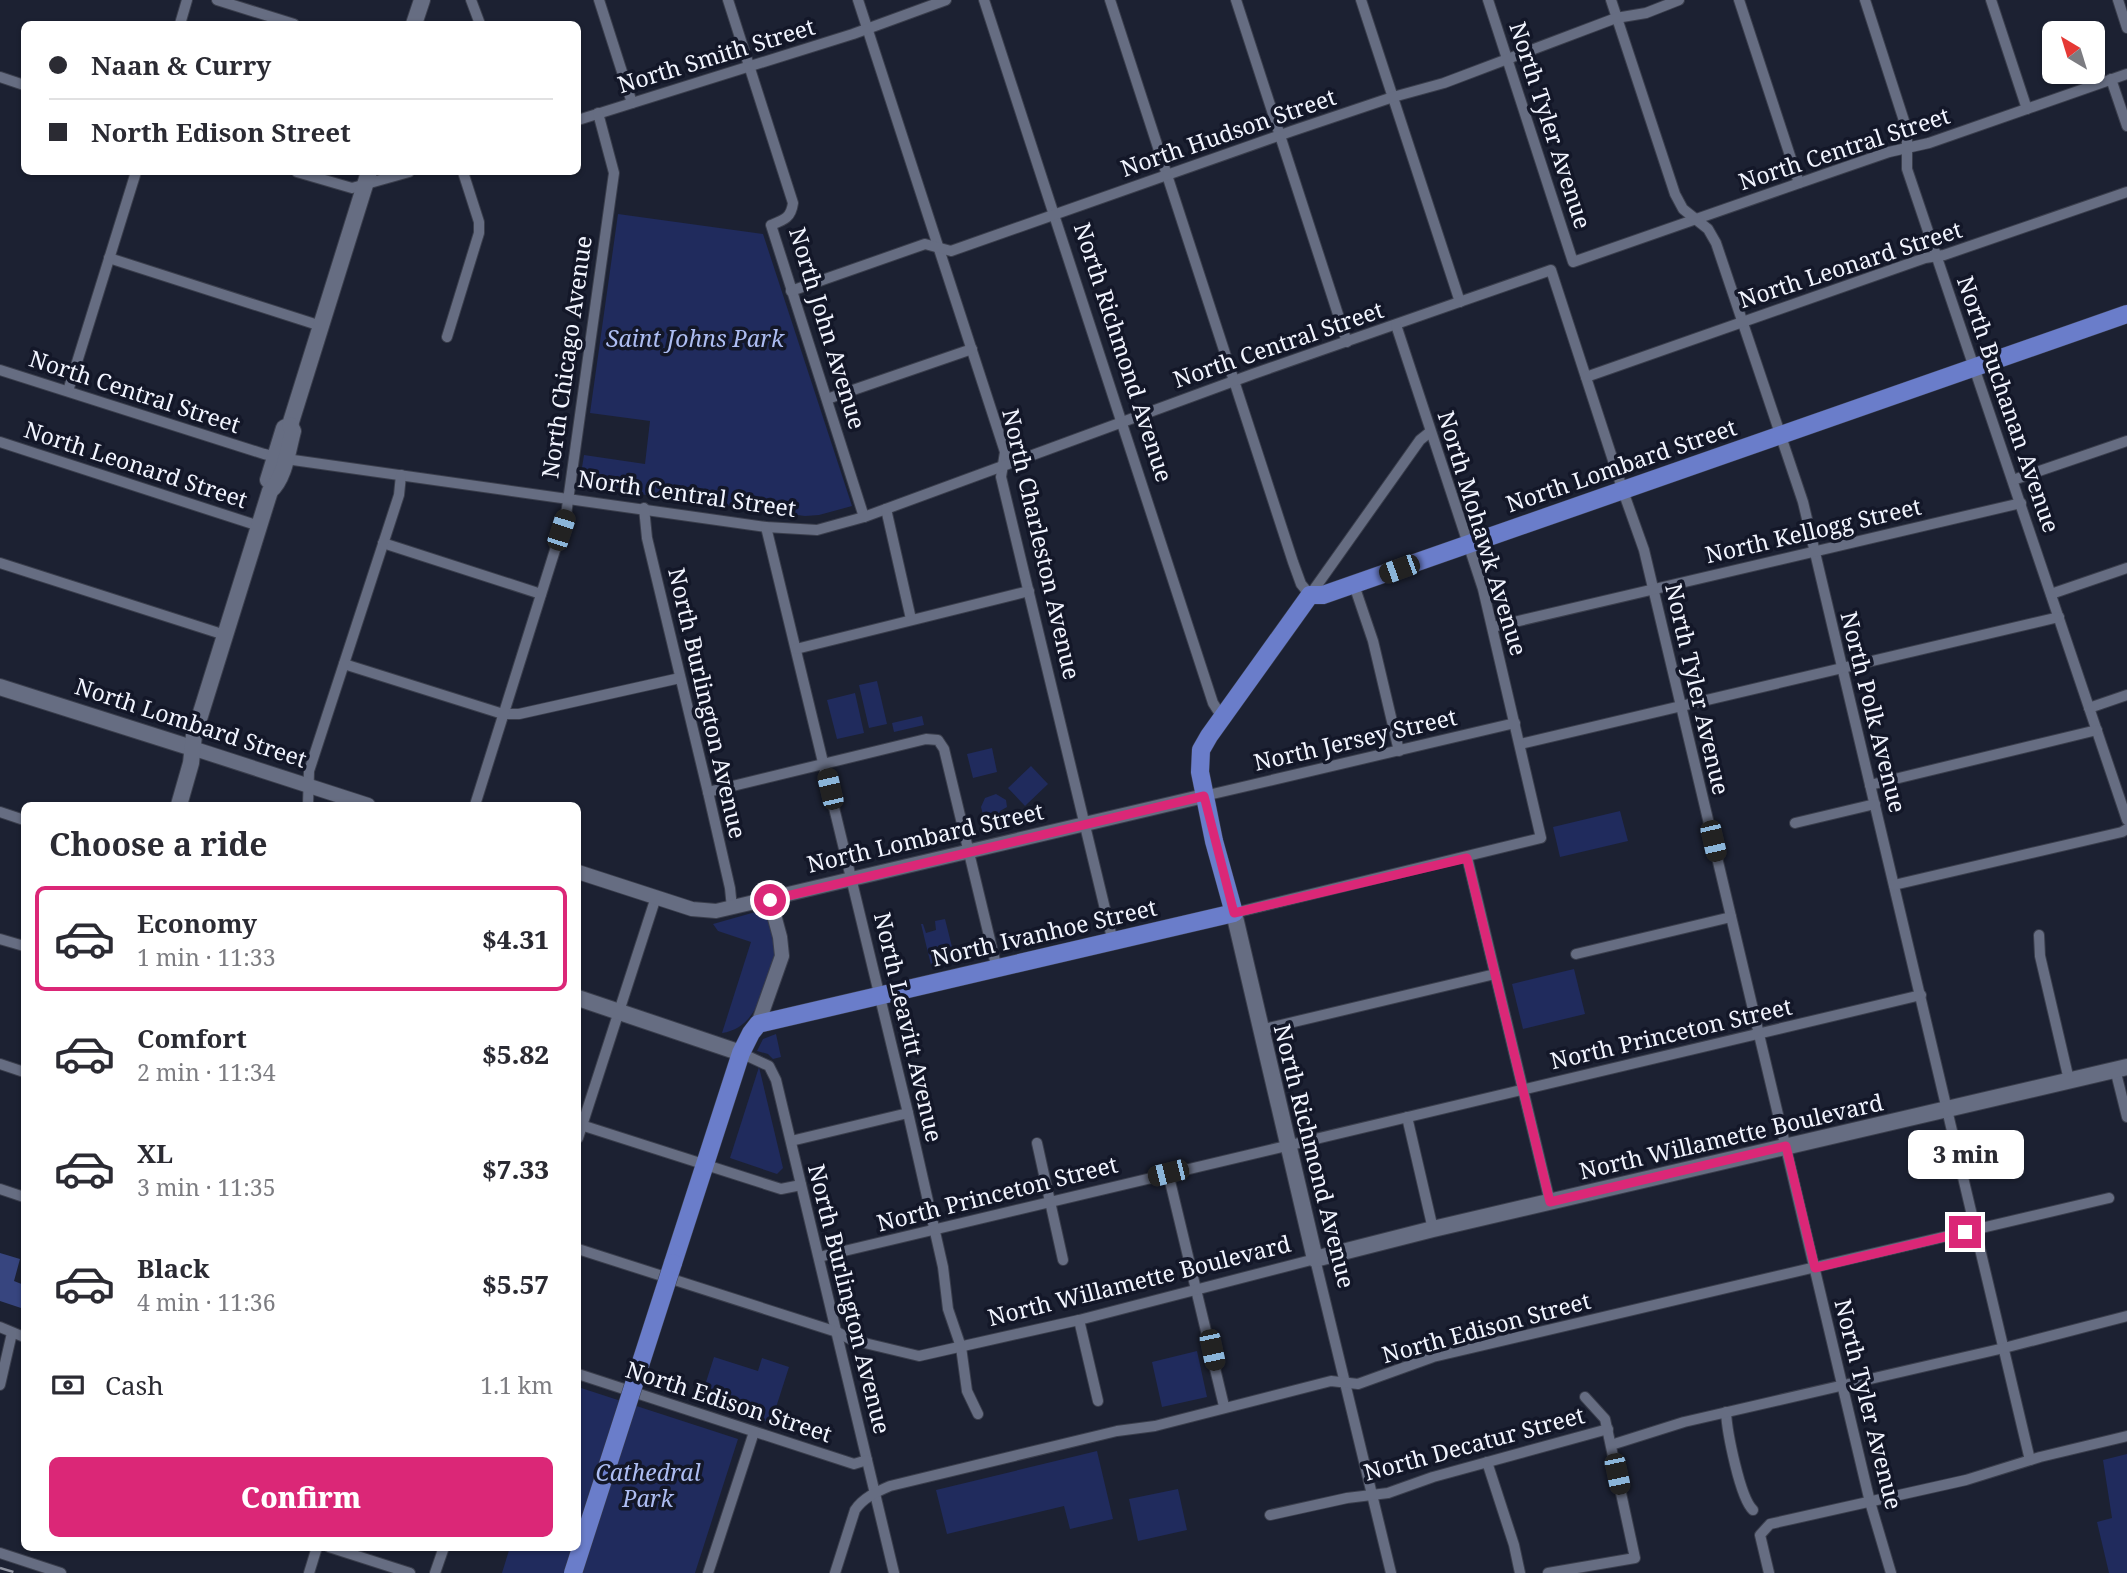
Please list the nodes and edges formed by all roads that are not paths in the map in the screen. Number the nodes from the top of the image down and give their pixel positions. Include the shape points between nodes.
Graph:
1 (187, 0) edge
2 (217, 0) edge
3 (422, 0) edge
4 (471, 0) edge
5 (599, 0) edge
6 (728, 0) edge
7 (858, 0) edge
8 (946, 0) edge
9 (984, 0) edge
10 (1110, 0) edge
11 (1236, 0) edge
12 (1361, 0) edge
13 (1488, 0) edge
14 (1611, 0) edge
15 (1679, 0) edge
16 (1739, 0) edge
17 (1865, 0) edge
18 (1991, 0) edge
19 (2118, 0) edge
20 (1616, 18) junction
21 (181, 21) edge
22 (284, 21) edge
23 (415, 21) edge
24 (479, 21) edge
25 (2127, 28) edge
26 (867, 29) junction
27 (1507, 58) junction
28 (749, 67) junction
29 (2127, 74) edge
30 (0, 78) edge
31 (2111, 79) junction
32 (21, 84) edge
33 (1393, 97) junction
34 (632, 103) junction
35 (2027, 109) junction
36 (598, 113) junction
37 (581, 119) edge
38 (2127, 126) edge
39 (1280, 136) junction
40 (1907, 148) junction
41 (135, 175) edge
42 (307, 175) edge
43 (388, 175) edge
44 (464, 175) edge
45 (1167, 175) junction
46 (367, 178) edge
47 (1799, 183) junction
48 (2127, 192) edge
49 (1052, 215) junction
50 (1695, 220) junction
51 (939, 248) junction
52 (1935, 256) junction
53 (109, 258) junction
54 (1573, 262) joint
55 (1551, 270) joint
56 (791, 291) junction
57 (1460, 302) junction
58 (2127, 314) edge
59 (1742, 322) junction
60 (1395, 325) junction
61 (321, 326) junction
62 (447, 337) dead end
63 (1347, 342) junction
64 (972, 349) junction
65 (1975, 368) junction
66 (0, 370) edge
67 (1586, 377) junction
68 (1234, 382) junction
69 (68, 391) junction
70 (827, 399) junction
71 (1122, 422) junction
72 (1430, 432) junction
73 (1779, 436) junction
74 (2127, 441) edge
75 (0, 442) edge
76 (280, 457) junction
77 (1003, 466) junction
78 (401, 475) junction
79 (2013, 480) junction
80 (1623, 491) junction
81 (567, 498) junction
82 (2021, 503) junction
83 (644, 508) junction
84 (886, 509) junction
85 (864, 517) junction
86 (259, 526) junction
87 (766, 527) junction
88 (383, 543) junction
89 (1467, 545) junction
90 (1814, 551) junction
91 (0, 564) edge
92 (2127, 568) edge
93 (1354, 585) junction
94 (1653, 589) junction
95 (1029, 591) junction
96 (541, 594) junction
97 (2052, 594) junction
98 (1310, 595) junction
99 (2059, 617) junction
100 (911, 620) junction
101 (1493, 627) junction
102 (225, 635) junction
103 (796, 649) junction
104 (344, 664) junction
105 (1842, 668) junction
106 (680, 678) junction
107 (0, 687) edge
108 (2127, 695) edge
109 (1681, 706) junction
110 (2089, 708) junction
111 (503, 714) junction
112 (1222, 717) junction
113 (1515, 723) junction
114 (2097, 730) junction
115 (1520, 744) junction
116 (192, 748) junction
117 (1399, 751) junction
118 (824, 763) junction
119 (1870, 785) junction
120 (310, 786) junction
121 (708, 792) junction
122 (1204, 796) junction
123 (180, 802) edge
124 (308, 802) edge
125 (359, 802) edge
126 (476, 802) edge
127 (1875, 804) junction
128 (0, 812) edge
129 (21, 819) edge
130 (2127, 820) edge
131 (1795, 823) dead end
132 (1085, 825) junction
133 (2127, 829) edge
134 (1541, 838) joint
135 (968, 852) junction
136 (1467, 858) junction
137 (581, 873) edge
138 (852, 880) junction
139 (1894, 885) junction
140 (656, 897) junction
141 (770, 900) junction
142 (732, 908) junction
143 (1234, 913) junction
144 (1731, 918) junction
145 (2039, 935) dead end
146 (0, 939) edge
147 (1113, 942) junction
148 (21, 945) edge
149 (1576, 954) dead end
150 (997, 969) junction
151 (1495, 974) junction
152 (1921, 995) junction
153 (880, 996) junction
154 (581, 999) edge
155 (618, 1011) junction
156 (758, 1024) junction
157 (1260, 1030) junction
158 (1759, 1034) junction
159 (741, 1053) junction
160 (0, 1064) edge
161 (2121, 1068) edge
162 (21, 1071) edge
163 (2069, 1080) junction
164 (1523, 1090) junction
165 (1947, 1109) junction
166 (908, 1113) junction
167 (1407, 1117) junction
168 (2127, 1118) edge
169 (581, 1121) edge
170 (581, 1124) edge
171 (791, 1141) junction
172 (1037, 1143) dead end
173 (1288, 1146) junction
174 (1786, 1146) junction
175 (705, 1165) junction
176 (1168, 1173) junction
177 (801, 1185) junction
178 (0, 1189) edge
179 (21, 1196) edge
180 (2109, 1198) dead end
181 (1051, 1202) junction
182 (1550, 1202) junction
183 (935, 1229) junction
184 (1433, 1229) junction
185 (1975, 1230) junction
186 (581, 1250) edge
187 (819, 1257) junction
188 (1315, 1259) junction
189 (1063, 1260) dead end
190 (1815, 1268) junction
191 (1196, 1290) junction
192 (2127, 1316) edge
193 (1079, 1320) junction
194 (0, 1327) edge
195 (837, 1332) junction
196 (12, 1333) junction
197 (21, 1336) edge
198 (961, 1347) junction
199 (2004, 1348) junction
200 (581, 1375) edge
201 (1345, 1382) junction
202 (0, 1385) edge
203 (1842, 1385) junction
204 (1585, 1397) dead end
205 (1098, 1401) dead end
206 (1224, 1406) junction
207 (1726, 1412) junction
208 (978, 1414) dead end
209 (1608, 1429) junction
210 (754, 1432) junction
211 (2127, 1436) edge
212 (1611, 1445) junction
213 (867, 1460) junction
214 (2030, 1460) junction
215 (1488, 1462) junction
216 (875, 1492) junction
217 (1371, 1495) junction
218 (1870, 1502) junction
219 (1753, 1510) dead end
220 (1270, 1515) dead end
221 (581, 1548) edge
222 (316, 1551) edge
223 (341, 1551) edge
224 (443, 1551) edge
225 (580, 1551) edge
226 (0, 1553) edge
227 (61, 1573) edge
228 (309, 1573) edge
229 (410, 1573) edge
230 (435, 1573) edge
231 (573, 1573) edge
232 (708, 1573) edge
233 (835, 1573) edge
234 (894, 1573) edge
235 (1391, 1573) edge
236 (1520, 1573) edge
237 (1548, 1573) edge
238 (1769, 1573) edge
239 (1891, 1573) edge

1 - 21 street
2 - 22 street
3 - 23 main road
4 - 24 street
5 - 34 street
6 - 28 street, North John Avenue
7 - 26 street, North Charleston Avenue
8 - 26 street, North Smith Street
9 - 49 street, North Richmond Avenue
10 - 45 street
11 - 39 street
12 - 33 street
13 - 27 street, North Tyler Avenue
14 - 20 street, North Polk Avenue
15 - 20 street, North Hudson Street
16 - 47 street
17 - 40 street, North Buchanan Avenue via 1907,130
18 - 35 street
19 - 25 street
20 - 27 street, North Hudson Street
20 - 50 street, North Polk Avenue via 1675,194
26 - 28 street, North Smith Street
26 - 51 street, North Charleston Avenue
27 - 33 street, North Hudson Street
27 - 54 street, North Tyler Avenue
28 - 34 street, North Smith Street
28 - 56 street, North John Avenue via 793,204 786,219 771,225
29 - 31 street, North Central Street
30 - 32 street
31 - 35 street, North Central Street
31 - 38 street
33 - 39 street, North Hudson Street
33 - 57 street
34 - 36 street, North Smith Street
35 - 40 street, North Central Street
36 - 37 street, North Smith Street
36 - 81 street, North Chicago Avenue via 614,173
39 - 45 street, North Hudson Street
39 - 63 street
40 - 47 street, North Central Street
40 - 52 street, North Buchanan Avenue via 1907,169
41 - 53 street
42 - 46 street via 346,187
43 - 46 street
44 - 62 street via 479,233
45 - 49 street, North Hudson Street
45 - 68 street
46 - 61 main road
47 - 50 street, North Central Street
48 - 52 street, North Leonard Street
49 - 51 street, North Hudson Street via 951,251
49 - 71 street, North Richmond Avenue
50 - 54 street, North Central Street
50 - 59 street, North Polk Avenue via 1708,229 1716,243
51 - 56 street, North Hudson Street via 925,244
51 - 64 street, North Charleston Avenue
52 - 59 street, North Leonard Street
52 - 65 street, North Buchanan Avenue
53 - 61 street
53 - 69 street
55 - 57 street, North Central Street
55 - 67 street, North Tyler Avenue
56 - 70 street, North John Avenue
57 - 60 street, North Central Street
58 - 65 main road, North Lombard Street
59 - 67 street, North Leonard Street
59 - 73 street, North Polk Avenue
60 - 63 street, North Central Street
60 - 72 street, North Mohawk Avenue
61 - 76 main road via 290,425 284,428
63 - 68 street, North Central Street
64 - 70 street
64 - 77 street, North Charleston Avenue via 1005,452
65 - 73 main road, North Lombard Street
65 - 79 street, North Buchanan Avenue
66 - 69 street, North Central Street
67 - 80 street, North Tyler Avenue
68 - 71 street, North Central Street
68 - 98 street via 1301,584
69 - 76 street, North Central Street
70 - 85 street, North John Avenue
71 - 77 street, North Central Street
71 - 112 street, North Richmond Avenue via 1213,702
72 - 89 street, North Mohawk Avenue
72 - 98 street
73 - 80 main road, North Lombard Street
73 - 90 street, North Polk Avenue via 1799,489
74 - 79 street
75 - 86 street, North Leonard Street
76 - 78 street, North Central Street
76 - 86 main road via 267,483 270,491
77 - 84 street, North Central Street
77 - 95 street, North Charleston Avenue via 1001,477
78 - 81 street, North Central Street
78 - 88 street
79 - 82 street, North Buchanan Avenue
80 - 89 main road, North Lombard Street
80 - 94 street, North Tyler Avenue
81 - 83 street, North Central Street
81 - 96 street, North Chicago Avenue
82 - 90 street, North Kellogg Street
82 - 97 street, North Buchanan Avenue
83 - 87 street, North Central Street
83 - 106 street, North Burlington Avenue
84 - 85 street, North Central Street
84 - 100 street
85 - 87 street, North Central Street via 817,530
86 - 102 main road
87 - 103 street, North Leavitt Avenue
88 - 96 street
88 - 104 street
89 - 93 main road, North Lombard Street
89 - 101 street, North Mohawk Avenue
90 - 94 street, North Kellogg Street
90 - 105 street, North Polk Avenue
91 - 102 street
92 - 97 street
93 - 98 main road, North Lombard Street
93 - 117 street via 1373,641
94 - 101 street, North Kellogg Street
94 - 109 street, North Tyler Avenue
95 - 100 street
95 - 132 street, North Charleston Avenue
96 - 111 street, North Chicago Avenue
97 - 99 street, North Buchanan Avenue
98 - 112 main road
99 - 105 street
99 - 110 street, North Buchanan Avenue
100 - 103 street
101 - 113 street, North Mohawk Avenue
102 - 116 main road
103 - 118 street, North Leavitt Avenue
104 - 111 street
104 - 120 street via 309,771
105 - 109 street
105 - 119 street, North Polk Avenue
106 - 111 street
106 - 121 street, North Burlington Avenue
107 - 116 main road, North Lombard Street
108 - 110 street
109 - 115 street
109 - 144 street, North Tyler Avenue
110 - 114 street, North Buchanan Avenue
111 - 126 street, North Chicago Avenue
112 - 122 main road, North Richmond Avenue via 1201,750
113 - 115 street, North Mohawk Avenue
113 - 117 street, North Jersey Street
114 - 119 street
114 - 130 street, North Buchanan Avenue
115 - 134 street, North Mohawk Avenue
116 - 120 street, North Lombard Street
116 - 123 main road
117 - 122 street, North Jersey Street
118 - 121 street
118 - 135 street via 938,740
118 - 138 street, North Leavitt Avenue
119 - 127 street, North Polk Avenue
120 - 124 street
120 - 125 street, North Lombard Street
121 - 142 street, North Burlington Avenue
122 - 132 street, North Lombard Street
122 - 143 main road, North Richmond Avenue
127 - 131 street
127 - 139 street, North Polk Avenue
128 - 129 street
132 - 135 street, North Lombard Street
132 - 147 street, North Charleston Avenue
133 - 139 street
134 - 136 street, North Ivanhoe Street
135 - 138 street, North Lombard Street
135 - 150 street
136 - 143 street, North Ivanhoe Street
136 - 151 street
137 - 140 street, North Lombard Street
138 - 141 street, North Lombard Street
138 - 153 street, North Leavitt Avenue
139 - 152 street, North Polk Avenue
140 - 142 street, North Lombard Street via 701,911
140 - 155 street
141 - 142 street, North Lombard Street
141 - 156 street via 782,956
143 - 147 main road, North Ivanhoe Street
143 - 157 main road, North Richmond Avenue
144 - 149 street
144 - 158 street, North Tyler Avenue
145 - 163 street
146 - 148 street
147 - 150 main road, North Ivanhoe Street
150 - 153 main road, North Ivanhoe Street
151 - 157 street
151 - 164 street
152 - 158 street, North Princeton Street
152 - 165 street, North Polk Avenue
153 - 156 main road, North Ivanhoe Street
153 - 166 street, North Leavitt Avenue
154 - 155 main road
155 - 159 main road
155 - 169 street
156 - 159 main road
157 - 173 main road, North Richmond Avenue
158 - 164 street, North Princeton Street
158 - 174 street, North Tyler Avenue
159 - 171 street, North Burlington Avenue via 761,1061 774,1073
159 - 175 main road
160 - 162 street
161 - 163 main road, North Willamette Boulevard
161 - 168 street
163 - 165 main road, North Willamette Boulevard
164 - 167 street, North Princeton Street
164 - 182 street
165 - 174 main road, North Willamette Boulevard
165 - 185 street, North Polk Avenue
166 - 171 street
166 - 183 street, North Leavitt Avenue
167 - 173 street, North Princeton Street
167 - 184 street
170 - 175 street
171 - 177 street, North Burlington Avenue
172 - 181 street
173 - 176 street, North Princeton Street
173 - 188 main road, North Richmond Avenue
174 - 182 main road, North Willamette Boulevard
174 - 190 street, North Tyler Avenue
175 - 177 street via 781,1189
175 - 221 main road, bridge
176 - 181 street, North Princeton Street
176 - 191 street
177 - 187 street, North Burlington Avenue
178 - 179 street
180 - 185 street, North Edison Street
181 - 183 street, North Princeton Street
181 - 189 street
182 - 184 main road, North Willamette Boulevard
183 - 187 street, North Princeton Street
183 - 198 street, North Leavitt Avenue via 948,1309
184 - 188 main road, North Willamette Boulevard
185 - 190 street, North Edison Street
185 - 199 street, North Polk Avenue
186 - 195 street, North Willamette Boulevard
187 - 195 street, North Burlington Avenue
188 - 191 street, North Willamette Boulevard
188 - 201 street, North Richmond Avenue
190 - 201 street, North Edison Street via 1433,1357 1358,1384
190 - 203 street, North Tyler Avenue
191 - 193 street, North Willamette Boulevard
191 - 206 street
192 - 199 street, North Decatur Street
193 - 198 street, North Willamette Boulevard
193 - 205 street
194 - 196 street
195 - 198 street, North Willamette Boulevard via 915,1356
195 - 213 street, North Burlington Avenue
196 - 197 street
196 - 202 street
198 - 208 street, North Leavitt Avenue via 967,1391
199 - 203 street, North Decatur Street
199 - 214 street, North Polk Avenue
200 - 210 street, North Edison Street
201 - 206 street, North Edison Street via 1331,1381
201 - 217 street, North Richmond Avenue
203 - 207 street, North Decatur Street
203 - 218 street, North Tyler Avenue
204 - 209 street
206 - 216 street, North Edison Street
207 - 212 street, North Decatur Street
207 - 219 street via 1743,1494
209 - 212 street
209 - 215 street, North Decatur Street
210 - 213 street, North Edison Street via 855,1464
210 - 232 street
211 - 214 street
212 - 237 street via 1635,1558
213 - 216 street, North Burlington Avenue
214 - 218 street
215 - 217 street, North Decatur Street
215 - 236 street
216 - 233 street via 855,1510
216 - 234 street, North Burlington Avenue
217 - 220 street, North Decatur Street
217 - 235 street, North Richmond Avenue
218 - 238 street via 1773,1523 1760,1535
218 - 239 street, North Tyler Avenue
222 - 228 street
223 - 229 street
224 - 230 street
225 - 231 main road, bridge
226 - 227 street

